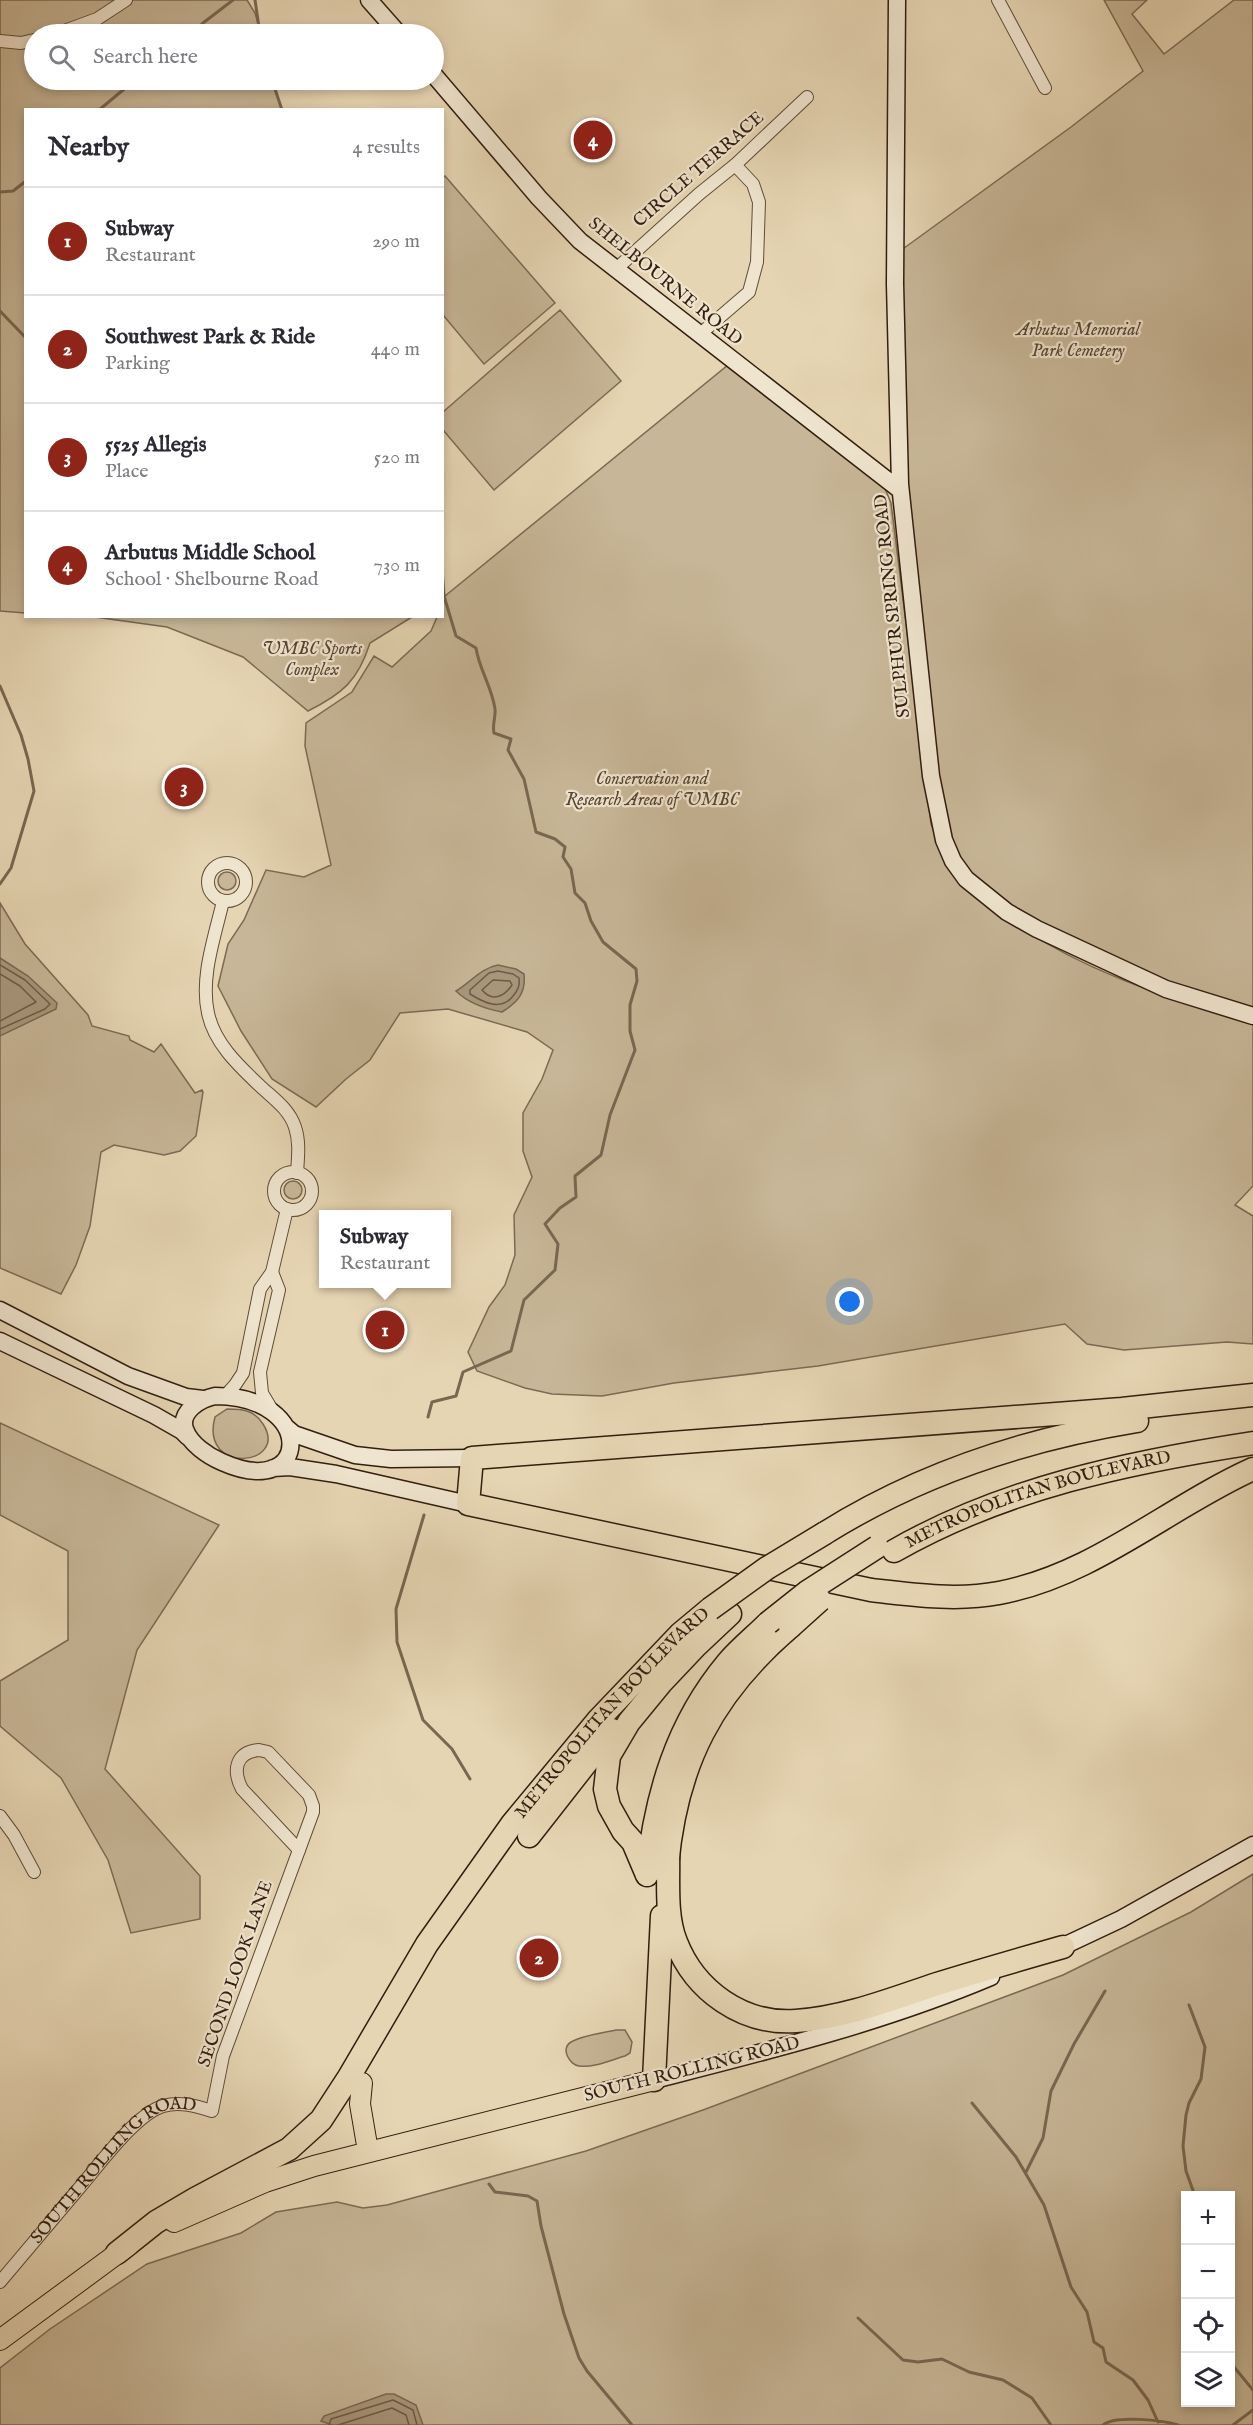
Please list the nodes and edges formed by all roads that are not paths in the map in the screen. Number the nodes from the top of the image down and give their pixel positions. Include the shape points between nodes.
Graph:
1 (126, 0) edge
2 (369, 0) edge
3 (897, 0) edge
4 (998, 0) edge
5 (83, 24) edge
6 (390, 24) edge
7 (0, 41) edge
8 (24, 42) edge
9 (444, 87) edge
10 (1045, 88) dead end
11 (807, 97) dead end
12 (735, 165) junction
13 (615, 270) junction
14 (699, 334) junction
15 (900, 490) junction
16 (223, 901) dead end
17 (1253, 1016) edge
18 (297, 1173) junction
19 (287, 1209) junction
20 (272, 1272) junction
21 (0, 1310) edge
22 (0, 1341) edge
23 (1253, 1395) edge
24 (225, 1396) junction
25 (203, 1399) junction
26 (1253, 1402) edge
27 (274, 1413) junction
28 (287, 1428) junction
29 (190, 1439) junction
30 (1253, 1443) edge
31 (472, 1458) junction
32 (272, 1468) junction
33 (1253, 1469) edge
34 (468, 1504) junction
35 (720, 1612) junction
36 (779, 1625) junction
37 (0, 1816) edge
38 (529, 1836) dead end
39 (1253, 1845) edge
40 (299, 1850) junction
41 (668, 1852) junction
42 (34, 1872) dead end
43 (1063, 1947) junction
44 (388, 2009) junction
45 (654, 2080) junction
46 (362, 2083) joint
47 (212, 2111) joint
48 (368, 2151) junction
49 (117, 2253) junction
50 (0, 2282) edge
51 (0, 2329) edge
52 (0, 2340) edge
53 (0, 2352) edge

1 - 5 street
2 - 6 main road
3 - 15 main road, SULPHUR SPRING ROAD via 895,284
4 - 10 street
7 - 8 street
9 - 13 main road, SHELBOURNE ROAD via 558,218
11 - 12 street, CIRCLE TERRACE
12 - 13 street, CIRCLE TERRACE
12 - 14 street via 753,184 759,202 757,262 749,292
13 - 14 main road, SHELBOURNE ROAD
14 - 15 main road, SHELBOURNE ROAD
15 - 17 main road, SULPHUR SPRING ROAD via 931,776 953,861 983,895 1036,929 1166,989
16 - 18 street via 209,963 208,1014 214,1034 224,1048 283,1106 295,1125
18 - 19 street via 280,1178 274,1189 277,1201
18 - 19 street via 311,1184 311,1196 304,1206
19 - 20 street
20 - 24 street via 260,1289 243,1373
20 - 27 street via 279,1290 260,1372 262,1393
21 - 25 main road via 128,1376 186,1397
22 - 29 main road via 171,1424
23 - 31 highway via 1122,1409
24 - 25 main road
24 - 27 main road via 251,1400
25 - 29 main road via 188,1410 184,1419
26 - 35 highway, METROPOLITAN BOULEVARD, bridge via 1074,1433 983,1457 940,1473 859,1512 767,1568
27 - 28 main road
28 - 31 main road via 355,1455 391,1459
28 - 32 main road via 290,1454
29 - 32 main road via 203,1451 234,1467
30 - 36 highway, METROPOLITAN BOULEVARD, bridge via 1045,1487 960,1517 886,1549 820,1600
31 - 34 highway
32 - 34 main road via 336,1474
33 - 34 highway via 1069,1572 999,1593 964,1597 871,1590
35 - 36 highway via 696,1646 629,1722 609,1756 605,1789 609,1806 633,1842 647,1875 664,1779 689,1721 730,1660
35 - 38 highway via 653,1677
35 - 44 highway, METROPOLITAN BOULEVARD via 680,1634 553,1772 433,1934
36 - 41 highway, METROPOLITAN BOULEVARD via 705,1727 681,1782
37 - 42 street
39 - 43 main road, SOUTH ROLLING ROAD
40 - 40 street, SECOND LOOK LANE via 313,1812 309,1795 268,1752 249,1751 241,1757 237,1780
40 - 47 street, SECOND LOOK LANE via 223,2056
41 - 43 highway via 670,1921 675,1940 695,1978 713,1996 734,2008 770,2020 795,2022 862,2007
41 - 45 highway
43 - 45 main road, SOUTH ROLLING ROAD via 882,2018
44 - 46 highway
44 - 49 highway via 334,2101 305,2136 272,2159 156,2222
45 - 48 main road, SOUTH ROLLING ROAD
46 - 48 main road via 360,2104
47 - 50 street, SOUTH ROLLING ROAD via 177,2103 150,2112 118,2143
48 - 49 main road, SOUTH ROLLING ROAD via 230,2196
49 - 51 main road, SOUTH ROLLING ROAD via 94,2259
49 - 52 main road, SOUTH ROLLING ROAD
49 - 53 main road, SOUTH ROLLING ROAD via 108,2265

